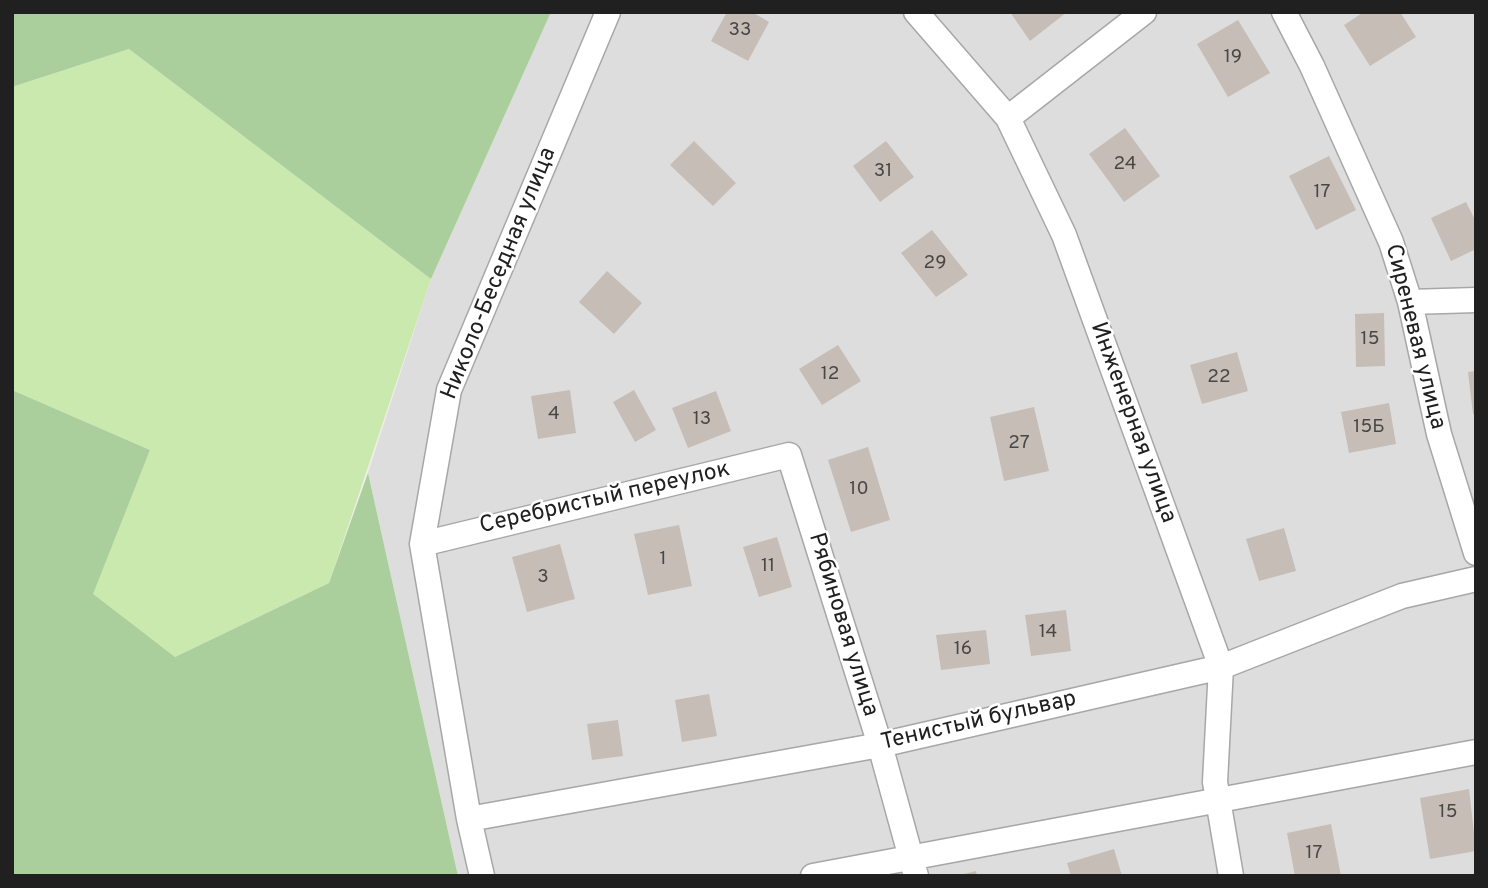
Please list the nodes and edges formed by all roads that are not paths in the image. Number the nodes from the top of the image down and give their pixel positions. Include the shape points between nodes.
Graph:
1 (608, 12) edge
2 (916, 12) edge
3 (1144, 12) edge
4 (1283, 12) edge
5 (1008, 118) junction
6 (1476, 300) edge
7 (1410, 302) junction
8 (789, 455) joint
9 (422, 544) junction
10 (1476, 553) edge
11 (1476, 579) edge
12 (1221, 667) junction
13 (880, 744) junction
14 (1476, 752) edge
15 (1218, 799) junction
16 (469, 819) junction
17 (914, 867) edge
18 (482, 876) edge
19 (813, 876) edge
20 (1231, 876) edge

1 - 9 street, Николо-Беседная улица via 449,390
2 - 5 street, Инженерная улица
3 - 5 street
4 - 7 street, Сиреневая улица via 1391,242
5 - 12 street, Инженерная улица via 1064,235
6 - 7 street
7 - 10 street, Сиреневая улица via 1439,434
8 - 9 street, Серебристый переулок
8 - 13 street, Рябиновая улица
9 - 16 street, Николо-Беседная улица
11 - 12 street, Тенистый бульвар via 1402,596
12 - 13 street, Тенистый бульвар
12 - 15 street, Инженерная улица
13 - 16 street, Тенистый бульвар
13 - 17 street, Рябиновая улица
14 - 15 street
15 - 17 street
15 - 20 street, Инженерная улица
16 - 18 street, Николо-Беседная улица
17 - 19 street

